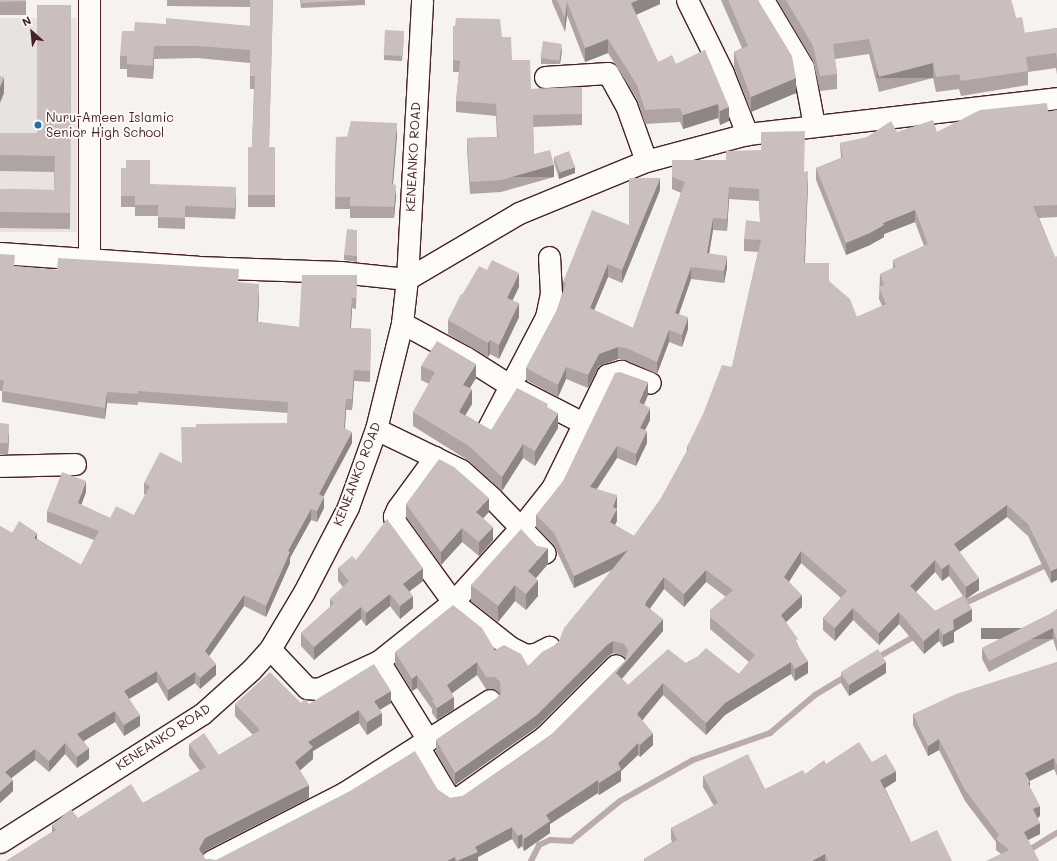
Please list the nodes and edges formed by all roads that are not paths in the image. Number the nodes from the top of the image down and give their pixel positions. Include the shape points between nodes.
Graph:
1 (89, 0) edge
2 (422, 0) edge
3 (687, 0) edge
4 (763, 0) edge
5 (545, 77) dead end
6 (1057, 98) edge
7 (814, 125) junction
8 (747, 134) junction
9 (646, 161) junction
10 (0, 253) edge
11 (549, 257) dead end
12 (89, 260) junction
13 (407, 279) junction
14 (402, 323) junction
15 (650, 383) dead end
16 (511, 386) junction
17 (583, 423) junction
18 (488, 428) edge
19 (376, 429) junction
20 (435, 457) junction
21 (75, 464) dead end
22 (0, 466) edge
23 (521, 527) junction
24 (545, 553) edge
25 (453, 602) junction
26 (549, 646) edge
27 (270, 650) junction
28 (379, 661) junction
29 (616, 665) dead end
30 (490, 700) dead end
31 (423, 743) junction
32 (0, 842) edge
33 (211, 861) edge

1 - 12 street
2 - 13 street, KENEANKO ROAD
3 - 8 street via 723,73
4 - 7 street via 803,67
5 - 9 street via 608,73 626,105
6 - 7 street
7 - 8 street
8 - 9 street
9 - 13 street via 520,213
10 - 12 street
11 - 16 street via 551,294 546,317
12 - 13 street via 340,272
13 - 14 street, KENEANKO ROAD
14 - 16 street via 465,357
14 - 19 street, KENEANKO ROAD
15 - 17 street via 621,371 613,371 607,375
16 - 17 street
16 - 18 street
17 - 23 street via 552,488
19 - 20 street
19 - 27 street, KENEANKO ROAD via 348,507 304,592
20 - 23 street via 461,470
20 - 25 street via 394,516 395,522
21 - 22 street
23 - 24 street
23 - 25 street
25 - 26 street via 510,647 526,655 535,654
25 - 28 street
27 - 28 street via 307,688 318,689
27 - 32 street, KENEANKO ROAD via 202,714
28 - 31 street
29 - 31 street via 545,736 459,797 453,799 446,793
30 - 31 street
31 - 33 street via 344,793

